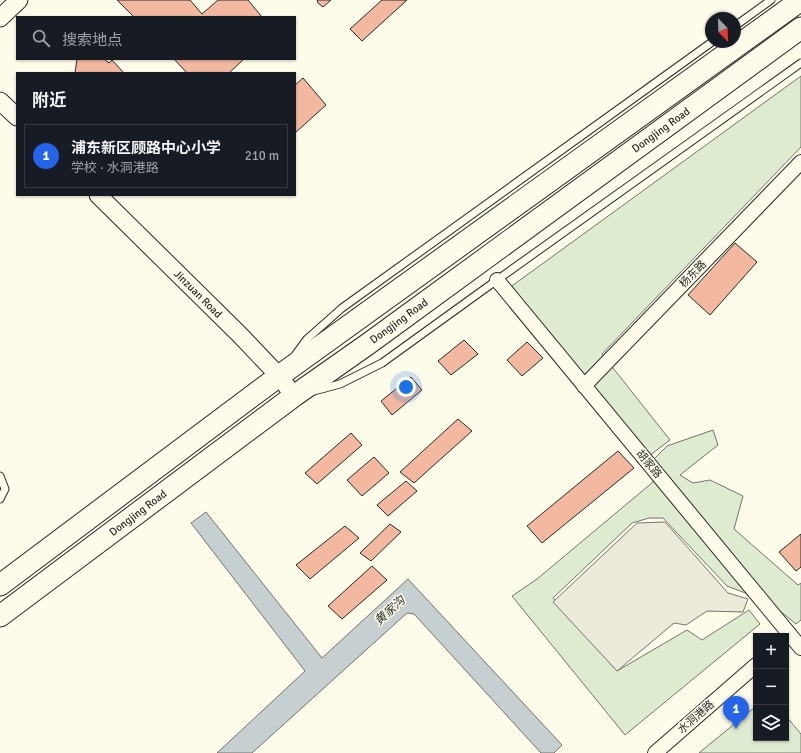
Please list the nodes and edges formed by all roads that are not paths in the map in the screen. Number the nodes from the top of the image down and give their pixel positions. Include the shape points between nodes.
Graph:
1 (19, 0) edge
2 (771, 0) edge
3 (801, 0) edge
4 (0, 18) edge
5 (741, 22) edge
6 (801, 28) edge
7 (705, 47) edge
8 (801, 63) edge
9 (0, 101) edge
10 (16, 116) edge
11 (801, 162) edge
12 (99, 196) edge
13 (497, 280) junction
14 (279, 376) junction
15 (584, 386) junction
16 (294, 396) junction
17 (0, 476) edge
18 (0, 499) edge
19 (0, 585) edge
20 (0, 616) edge
21 (793, 634) edge
22 (801, 648) edge
23 (753, 669) edge
24 (655, 753) edge

1 - 4 street
2 - 5 lane
3 - 14 main road
6 - 16 main road, Dongjing Road
7 - 14 lane via 342,308 307,339
8 - 13 lane
9 - 10 street
11 - 15 street, 杨东路
12 - 14 street, Jinzuan Road
13 - 15 street, 胡家路
13 - 16 lane via 382,362 340,384
14 - 16 street, Jinzuan Road
14 - 19 main road
15 - 21 street, 胡家路
16 - 20 main road, Dongjing Road
17 - 18 lane via 5,490
21 - 22 street, 胡家路
23 - 24 street, 水洞港路

